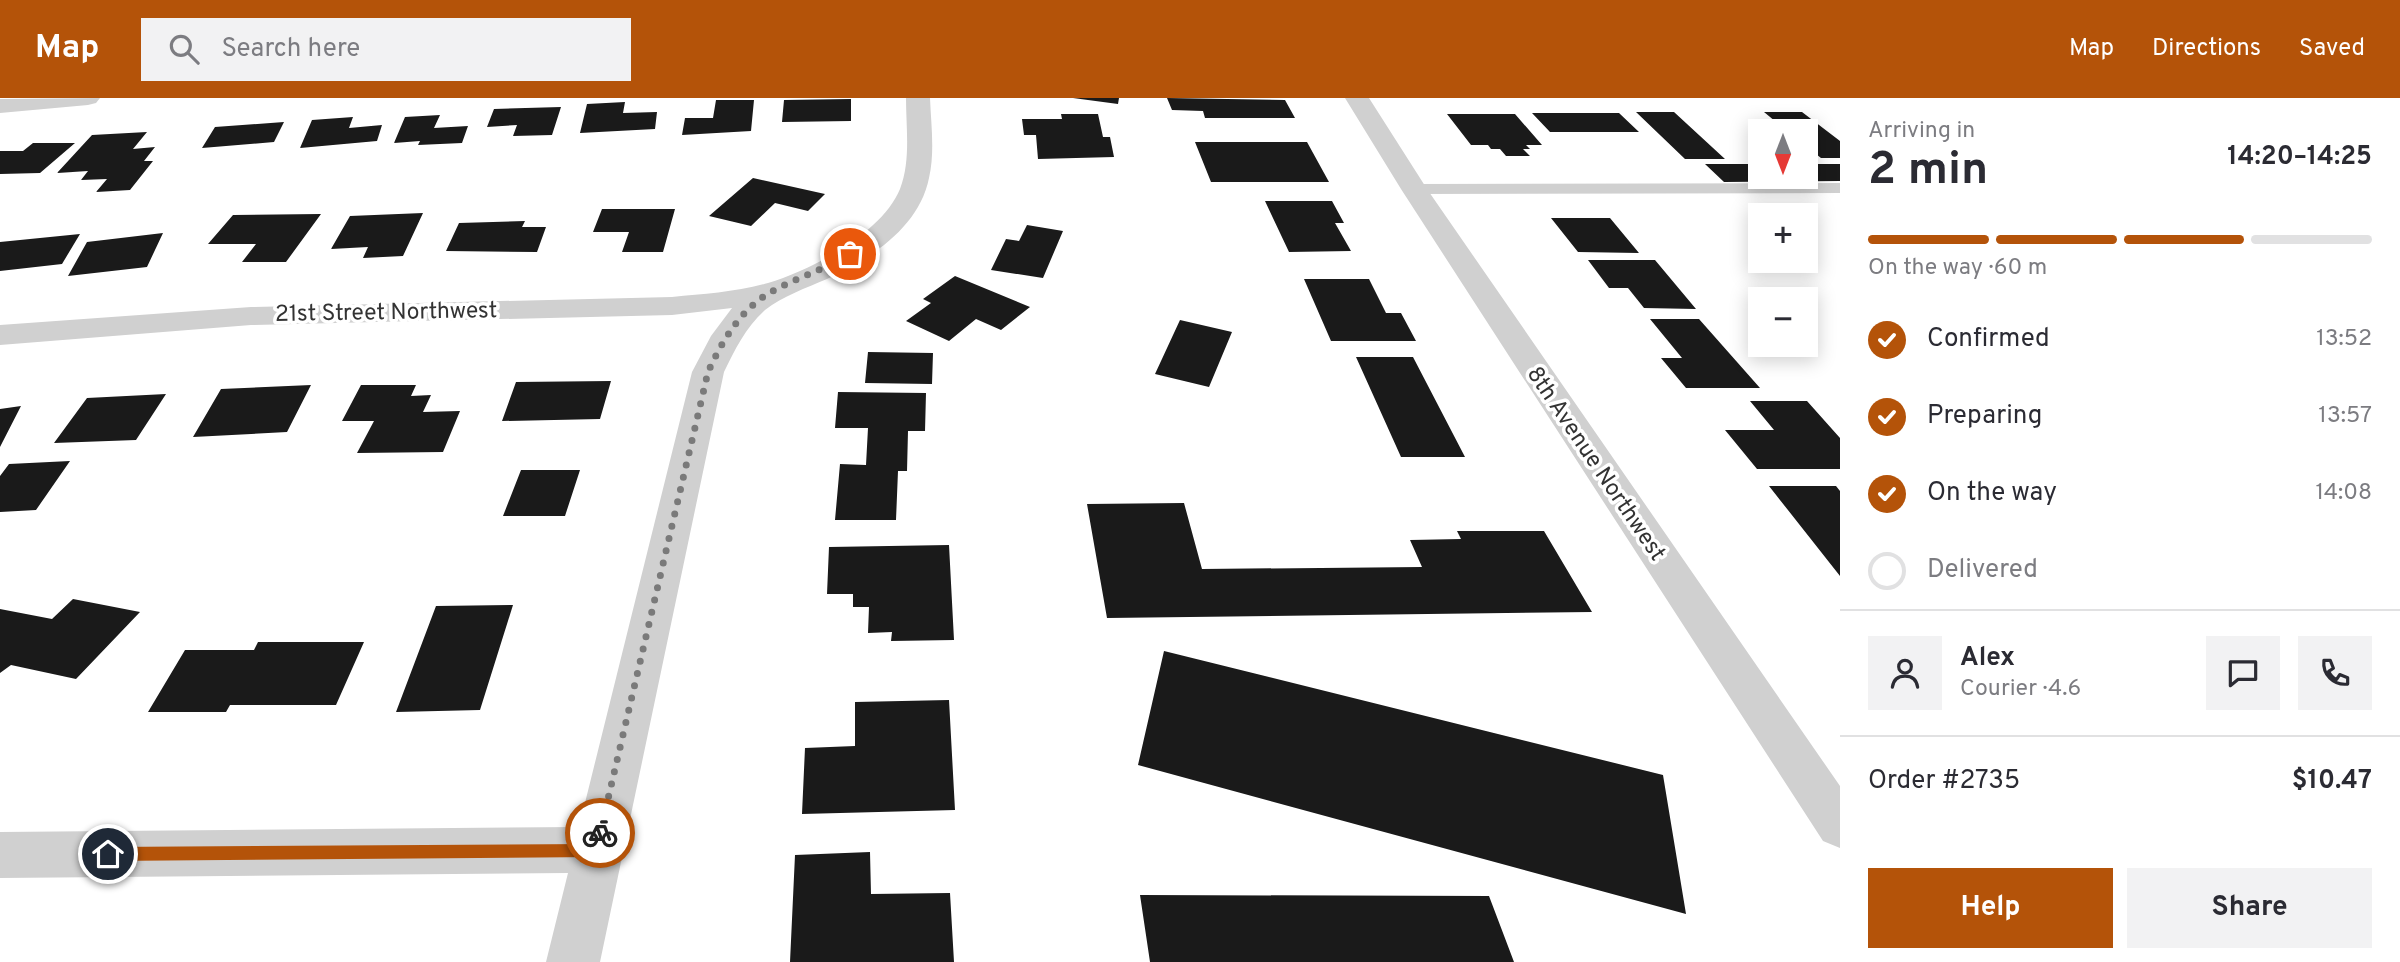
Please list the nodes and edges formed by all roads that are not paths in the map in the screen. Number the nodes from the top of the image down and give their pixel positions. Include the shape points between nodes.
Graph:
1 (88, 98) edge
2 (918, 98) edge
3 (1357, 98) edge
4 (0, 106) edge
5 (1840, 188) edge
6 (1414, 189) junction
7 (772, 291) junction
8 (0, 335) edge
9 (1840, 826) edge
10 (596, 850) junction
11 (0, 855) edge
12 (573, 962) edge

1 - 4 street
2 - 7 street via 916,177 904,206 866,244 834,264
3 - 6 street, 8th Avenue Northwest
5 - 6 lane
6 - 9 street, 8th Avenue Northwest
7 - 8 street, 21st Street Northwest via 672,306 294,312
7 - 10 street via 736,323 708,372
10 - 11 street
10 - 12 street

